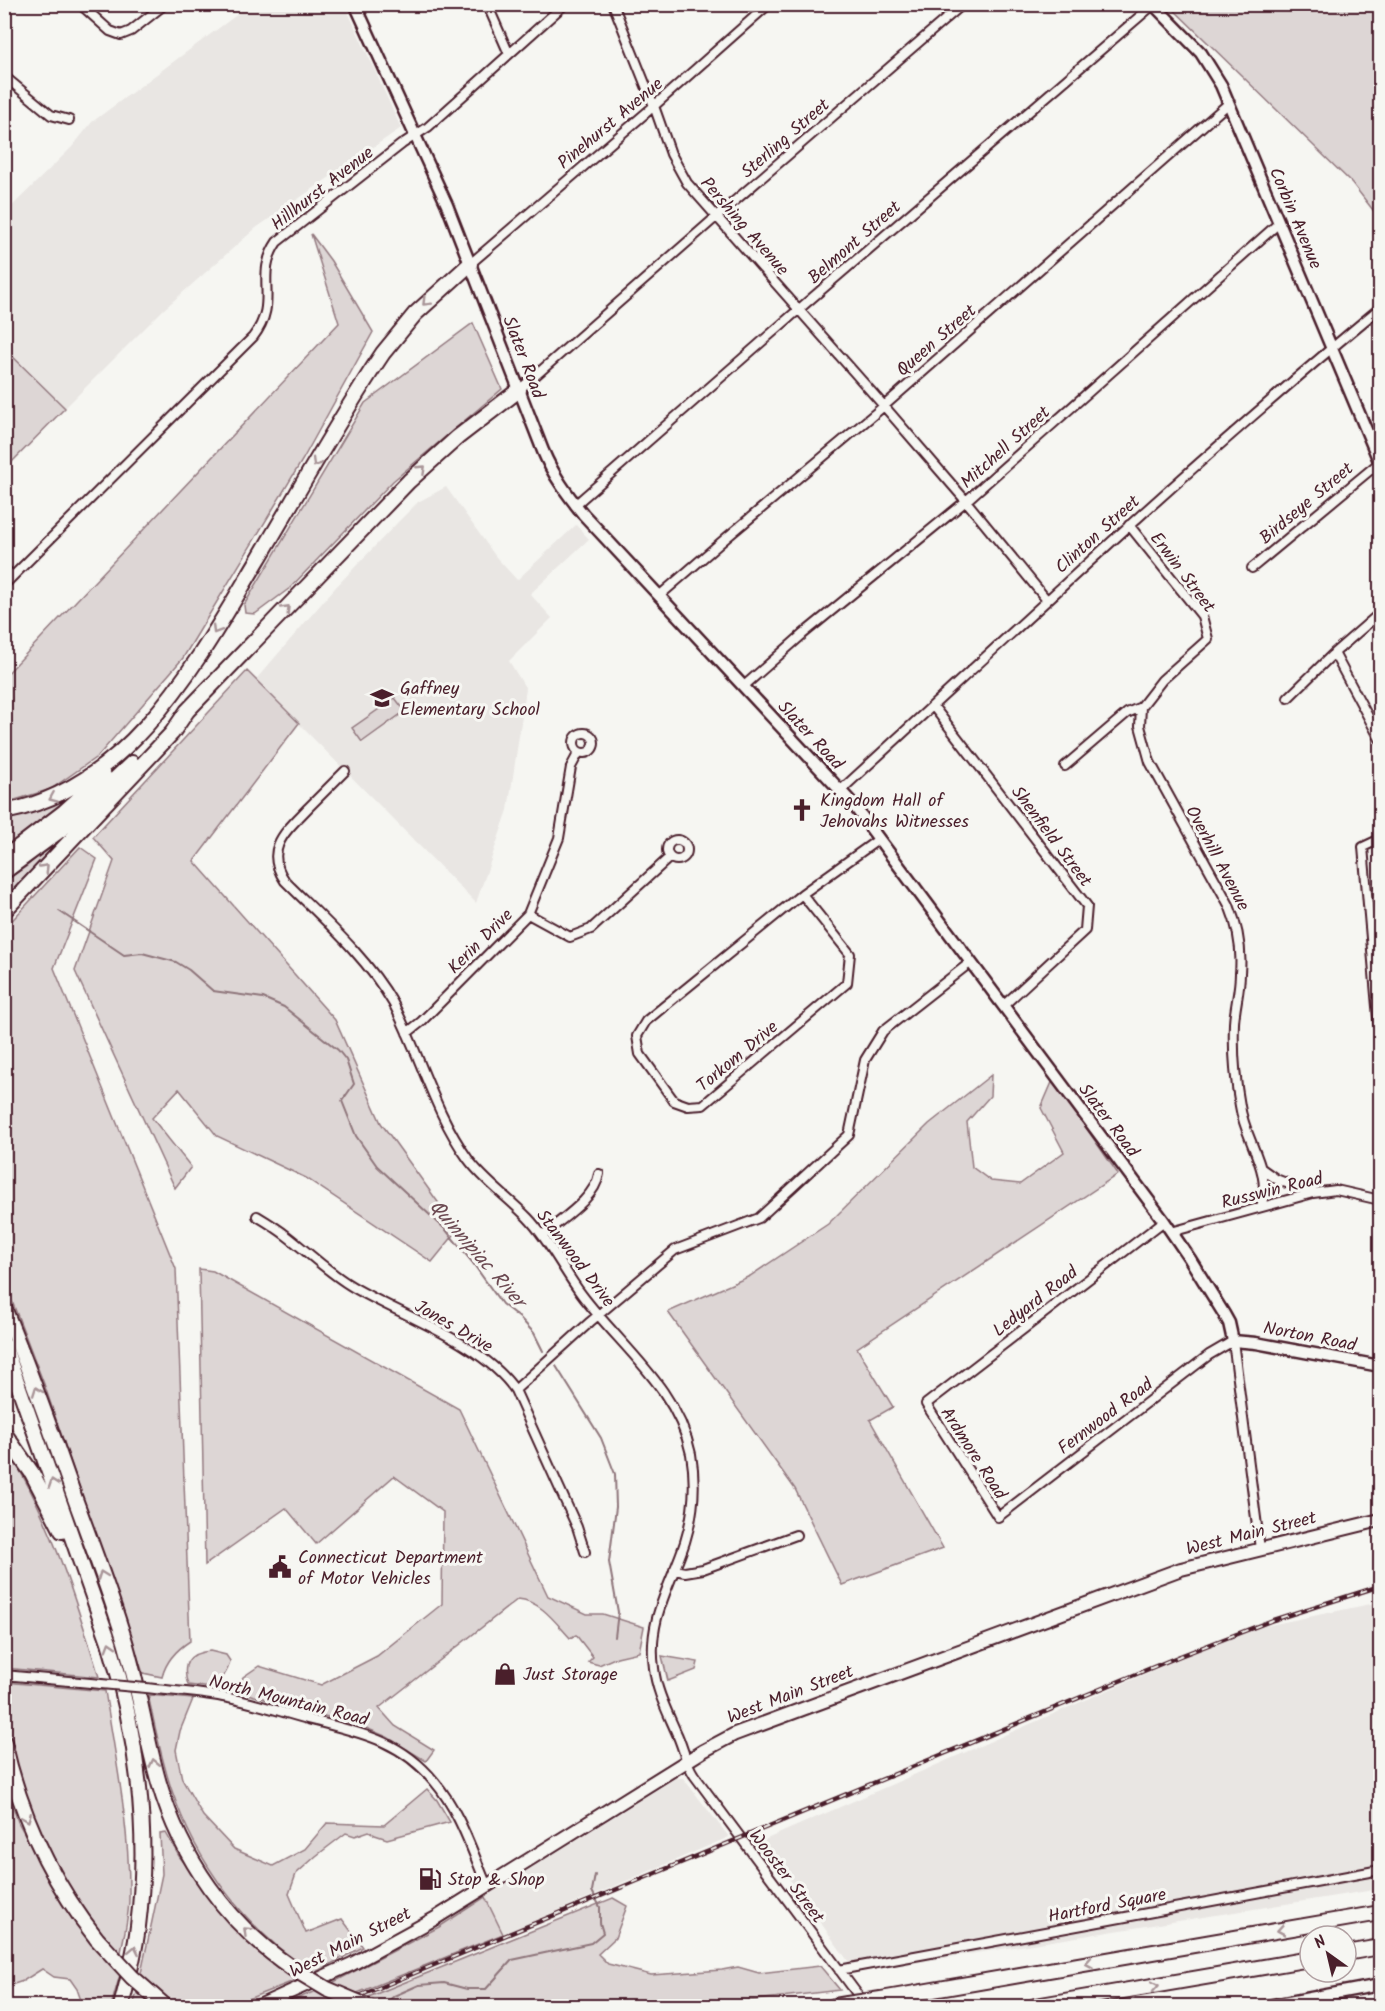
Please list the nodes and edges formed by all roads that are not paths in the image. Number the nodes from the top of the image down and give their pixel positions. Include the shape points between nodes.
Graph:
1 (80, 4) edge
2 (165, 4) edge
3 (355, 4) edge
4 (488, 4) edge
5 (565, 4) edge
6 (614, 4) edge
7 (769, 4) edge
8 (963, 4) edge
9 (1153, 4) edge
10 (509, 54) junction
11 (6, 80) edge
12 (1229, 103) junction
13 (654, 106) junction
14 (69, 120) dead end
15 (415, 136) junction
16 (716, 217) junction
17 (1279, 223) junction
18 (470, 264) junction
19 (1380, 308) edge
20 (798, 310) junction
21 (1332, 348) junction
22 (519, 390) junction
23 (884, 406) junction
24 (1376, 438) edge
25 (1380, 462) edge
26 (966, 501) junction
27 (575, 505) junction
28 (1130, 525) junction
29 (1252, 568) dead end
30 (4, 569) edge
31 (13, 576) junction
32 (4, 585) edge
33 (659, 596) junction
34 (1046, 599) junction
35 (1380, 613) edge
36 (1334, 653) junction
37 (744, 686) junction
38 (1288, 698) dead end
39 (933, 706) junction
40 (1141, 707) junction
41 (187, 711) junction
42 (1380, 739) edge
43 (134, 740) junction
44 (579, 752) dead end
45 (1065, 766) dead end
46 (345, 771) dead end
47 (841, 790) junction
48 (4, 812) edge
49 (879, 838) junction
50 (1380, 839) edge
51 (670, 857) dead end
52 (4, 858) edge
53 (4, 872) edge
54 (802, 894) junction
55 (4, 911) edge
56 (528, 914) junction
57 (971, 962) junction
58 (1004, 1006) junction
59 (407, 1033) junction
60 (1380, 1035) edge
61 (1262, 1169) junction
62 (599, 1174) dead end
63 (1313, 1193) junction
64 (1380, 1200) edge
65 (1261, 1207) junction
66 (256, 1216) dead end
67 (1164, 1221) junction
68 (1172, 1232) junction
69 (543, 1235) junction
70 (4, 1308) edge
71 (599, 1315) junction
72 (1233, 1341) junction
73 (4, 1345) edge
74 (1380, 1366) edge
75 (515, 1390) junction
76 (926, 1404) joint
77 (4, 1433) edge
78 (998, 1517) joint
79 (1380, 1520) edge
80 (796, 1534) dead end
81 (1260, 1549) junction
82 (585, 1552) dead end
83 (80, 1558) junction
84 (674, 1570) junction
85 (4, 1675) edge
86 (4, 1742) edge
87 (686, 1761) junction
88 (1380, 1870) edge
89 (487, 1886) junction
90 (1380, 1913) edge
91 (1380, 1947) edge
92 (1358, 1951) edge
93 (1298, 1961) edge
94 (839, 1970) junction
95 (1380, 1985) edge
96 (841, 2006) edge
97 (121, 2007) edge
98 (165, 2007) edge
99 (259, 2007) edge
100 (367, 2007) edge
101 (867, 2007) edge
102 (1035, 2007) edge
103 (1267, 2007) edge

1 - 2 street via 110,31 121,35
3 - 15 main road, Slater Road
4 - 10 street
5 - 10 street, Hillhurst Avenue
6 - 13 street, Pershing Avenue
7 - 13 street, Pinehurst Avenue
8 - 16 street, Sterling Street
9 - 12 main road, Corbin Avenue via 1209,62
9 - 20 street, Belmont Street
10 - 15 street, Hillhurst Avenue
11 - 14 street via 51,115
12 - 17 main road, Corbin Avenue
12 - 23 street, Queen Street
13 - 16 street, Pershing Avenue via 676,164
13 - 18 street, Pinehurst Avenue
15 - 18 main road, Slater Road
15 - 31 street, Hillhurst Avenue via 277,242 266,264 268,308 261,327
16 - 20 street, Pershing Avenue
16 - 22 street, Sterling Street
17 - 21 main road, Corbin Avenue
17 - 26 street, Mitchell Street
18 - 22 main road, Slater Road
18 -> 43 highway via 426,302 389,345 204,648
19 - 21 street, Clinton Street
20 - 23 street, Pershing Avenue
20 - 27 street, Belmont Street
21 - 24 main road, Corbin Avenue
21 - 28 street, Clinton Street
22 - 27 main road, Slater Road via 550,466
41 -> 22 highway via 409,481
23 - 26 street, Pershing Avenue
23 - 33 street, Queen Street
24 - 25 main road, Corbin Avenue
25 - 29 street, Birdseye Street
26 - 34 street, Pershing Avenue
26 - 37 street, Mitchell Street
27 - 33 main road, Slater Road
28 - 34 street, Clinton Street
28 - 40 street, Erwin Street via 1202,616 1208,639 1162,680
30 - 31 street
31 - 32 street, Hillhurst Avenue
33 - 37 main road, Slater Road
34 - 39 street, Clinton Street
35 - 36 street
36 - 38 street
36 - 42 street
37 - 47 main road, Slater Road
39 - 47 street, Clinton Street
39 - 58 street, Shenfield Street via 1087,906 1086,930
40 - 45 street via 1127,713
40 - 61 street, Overhill Avenue via 1140,726 1150,762 1236,922 1240,973 1234,1033 1240,1107
41 - 53 highway via 74,819
55 -> 41 highway via 172,733
43 -> 48 highway via 72,789
43 - 52 highway via 90,789
44 - 56 street, Kerin Drive via 571,767 559,838
46 - 59 street, Stanwood Drive via 281,837 276,865 285,881 376,977
47 - 49 main road, Slater Road
49 - 54 street, Torkom Drive
49 - 57 main road, Slater Road
50 - 60 street via 1363,847
51 - 56 street via 591,929 570,937
54 - 54 street, Torkom Drive via 646,1021 638,1036 640,1054 674,1101 688,1106 703,1105 848,982 850,954
56 - 59 street, Kerin Drive
57 - 58 main road, Slater Road
57 - 71 street via 883,1031 864,1060 849,1135 759,1218 675,1250
58 - 67 main road, Slater Road
59 - 69 street, Stanwood Drive via 459,1147
61 - 63 street via 1276,1179
61 - 65 street, Overhill Avenue via 1265,1188
62 - 69 street via 590,1195
63 - 64 street, Russwin Road via 1336,1190
63 - 65 street, Russwin Road
65 - 68 street, Russwin Road
66 - 75 street, Jones Drive via 352,1287 486,1360
67 - 68 main road, Slater Road
67 - 76 street, Ledyard Road
68 - 72 main road, Slater Road via 1224,1314
69 - 71 street, Stanwood Drive
100 -> 70 highway, bridge via 327,1989 259,1943 228,1911 194,1866 159,1783 122,1631
71 - 75 street
71 - 84 street, Stanwood Drive via 665,1391 686,1436 694,1497 688,1532
72 - 74 main road, Norton Road
72 - 78 street, Fernwood Road via 1209,1355
72 - 81 street, Slater Road
83 -> 73 highway
75 - 82 street, Jones Drive
76 - 78 street, Ardmore Road
77 - 83 highway via 32,1473
79 - 81 main road, West Main Street
80 - 84 street via 703,1569
81 - 87 main road, West Main Street via 1180,1569 1023,1626 748,1729
97 -> 83 highway via 140,1913 139,1793 119,1679
84 - 87 street, Stanwood Drive via 656,1620 653,1658 659,1690
85 - 89 street, North Mountain Road, bridge via 198,1693 359,1732 390,1744 426,1771 444,1793
86 -> 98 highway, bridge via 20,1799 67,1897 97,1939
87 - 89 main road, West Main Street
87 - 94 street, Wooster Street
88 - 94 street, Hartford Square
89 - 99 main road, West Main Street via 383,1947
90 -> 96 highway, bridge
91 - 92 highway
102 -> 93 highway
94 - 101 street, Wooster Street
95 - 103 main road

